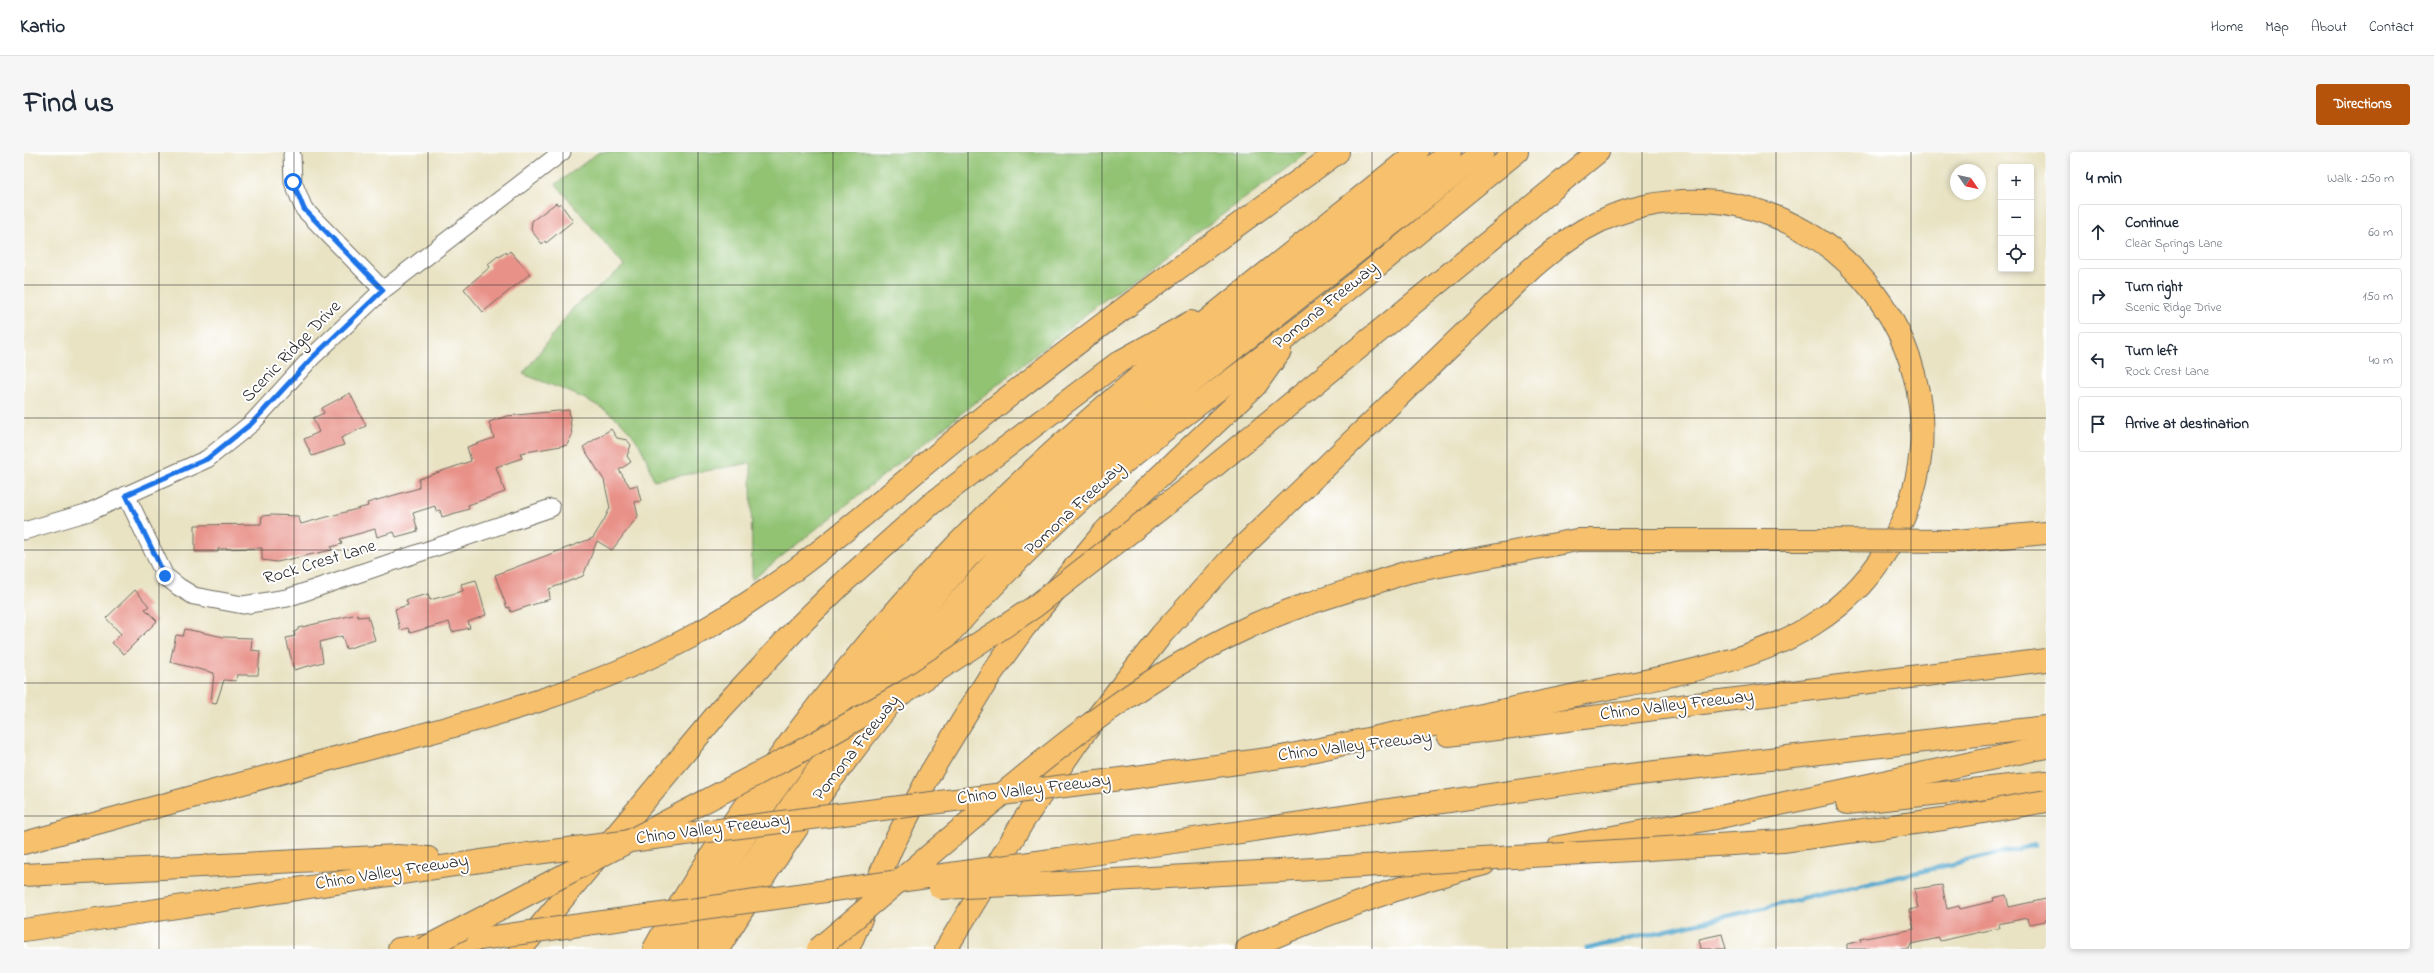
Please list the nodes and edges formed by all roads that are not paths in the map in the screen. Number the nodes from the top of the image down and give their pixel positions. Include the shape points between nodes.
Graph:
1 (562, 152) edge
2 (1338, 152) edge
3 (1417, 152) edge
4 (1450, 152) edge
5 (1483, 152) edge
6 (1517, 152) edge
7 (1598, 152) edge
8 (292, 154) dead end
9 (383, 290) junction
10 (1236, 298) junction
11 (1291, 335) junction
12 (126, 495) junction
13 (551, 508) dead end
14 (24, 531) edge
15 (2046, 533) edge
16 (1956, 541) junction
17 (2046, 545) edge
18 (2046, 660) edge
19 (2046, 727) edge
20 (2046, 747) edge
21 (1287, 756) junction
22 (2046, 782) edge
23 (2046, 801) edge
24 (1715, 818) junction
25 (24, 843) edge
26 (473, 860) junction
27 (24, 875) edge
28 (856, 887) junction
29 (24, 930) edge
30 (399, 949) edge
31 (423, 949) edge
32 (521, 949) edge
33 (654, 949) edge
34 (673, 949) edge
35 (697, 949) edge
36 (718, 949) edge
37 (818, 949) edge
38 (848, 949) edge
39 (946, 949) edge
40 (1247, 949) edge

1 - 9 street, Scenic Ridge Drive
2 - 25 highway via 1111,318 973,424 790,575 689,638 609,676 526,707
3 - 10 highway
4 - 34 highway via 1125,412 1046,481 967,558 826,720 771,795
5 - 35 highway via 1173,398 1079,478 1012,542 872,697 792,803
6 - 11 highway, Pomona Freeway
7 - 31 highway, bridge via 1205,474 1034,607 903,693 779,763
8 - 9 street via 293,182 304,209
9 - 12 street, Scenic Ridge Drive via 312,358 252,423 207,459
10 - 32 highway via 1119,362 967,476 890,539 799,626 722,708
10 - 33 highway via 1056,449 955,547 892,614 835,683 760,783 700,872
11 - 36 highway, Pomona Freeway via 1160,433 1092,491 1022,558 962,621 867,732 780,852
11 - 38 highway via 1256,385 1104,532 1024,628 991,674 931,772 892,847
12 - 13 street, Rock Crest Lane via 165,576 194,596 243,605 287,598
12 - 14 street, Scenic Ridge Drive via 89,512
15 - 16 highway
16 - 17 highway
16 - 37 highway, bridge via 1577,540 1408,572 1298,607 1205,650 1130,694 1082,728
18 - 21 highway, Chino Valley Freeway
19 - 28 highway, bridge via 1604,778
20 - 24 highway
21 - 26 highway, Chino Valley Freeway, bridge
21 - 39 highway via 1695,669 1773,645 1797,634 1828,614 1862,583 1890,546 1904,519 1921,454 1919,391 1911,358 1893,318 1871,287 1842,257 1807,232 1770,214 1728,204 1692,201 1644,206 1613,215 1568,238 1531,269 1235,554 1162,634 1079,740 1024,820
22 - 24 highway
23 - 28 highway, bridge via 1943,819 1783,841 1059,883 921,888
24 - 40 highway via 1563,846 1425,880 1311,920
26 - 27 highway via 397,856
26 - 29 highway, Chino Valley Freeway
28 - 30 highway, bridge

